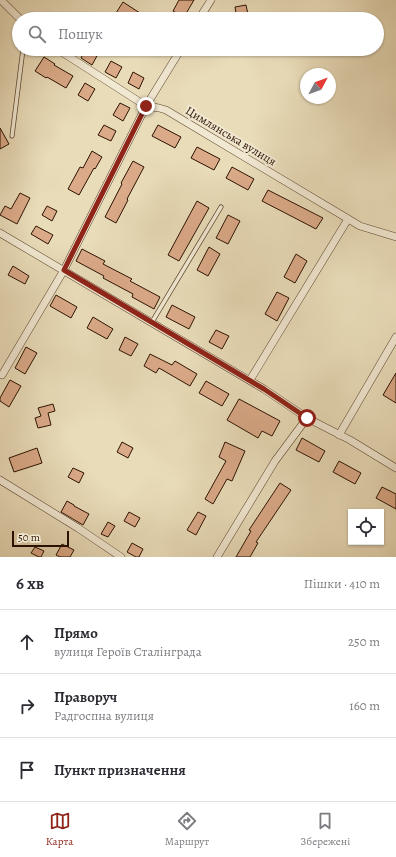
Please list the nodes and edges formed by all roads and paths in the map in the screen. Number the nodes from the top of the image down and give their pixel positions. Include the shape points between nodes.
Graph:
1 (1, 0) edge
2 (211, 0) edge
3 (13, 12) edge
4 (203, 12) edge
5 (22, 56) edge
6 (68, 56) edge
7 (177, 56) edge
8 (146, 106) junction
9 (12, 136) dead end
10 (221, 207) dead end
11 (348, 219) junction
12 (0, 233) edge
13 (396, 237) edge
14 (64, 270) junction
15 (152, 322) junction
16 (396, 337) edge
17 (1, 377) edge
18 (250, 380) junction
19 (307, 418) junction
20 (339, 434) junction
21 (396, 468) edge
22 (0, 480) edge
23 (121, 557) edge
24 (217, 557) edge

1 - 3 street
2 - 4 street
5 - 9 lane
6 - 8 street, Цимлянська вулиця
7 - 8 street
8 - 11 street, Цимлянська вулиця via 166,110
8 - 14 street
10 - 15 lane
11 - 13 street, Цимлянська вулиця via 360,226
11 - 18 street
12 - 14 street
14 - 15 street
14 - 17 street
15 - 18 street
16 - 20 street
18 - 19 street
19 - 20 street
19 - 24 street via 275,461
20 - 21 street
22 - 23 street

